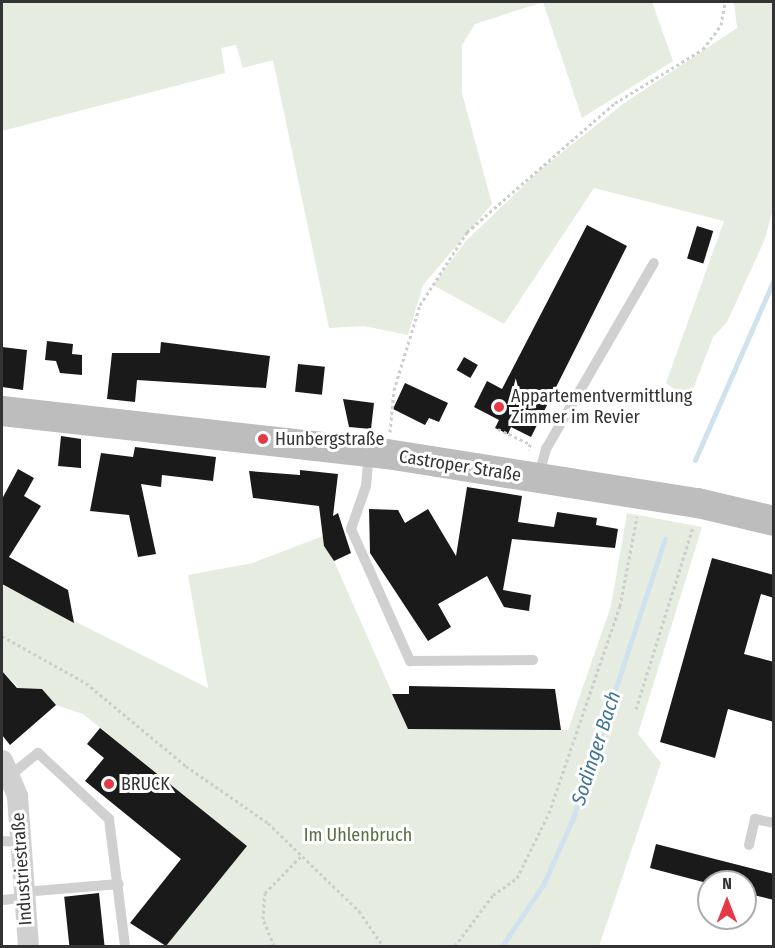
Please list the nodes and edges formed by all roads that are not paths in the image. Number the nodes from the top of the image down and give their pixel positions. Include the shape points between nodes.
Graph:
1 (654, 263) dead end
2 (2, 411) edge
3 (378, 453) junction
4 (538, 478) junction
5 (773, 517) edge
6 (533, 660) dead end
7 (5, 773) edge
8 (774, 823) edge
9 (11, 842) edge
10 (749, 844) dead end
11 (119, 884) junction
12 (24, 895) junction
13 (2, 900) edge
14 (28, 946) edge
15 (125, 946) edge

1 - 4 lane via 546,449
2 - 3 main road, Castroper Straße
3 - 4 main road, Castroper Straße
3 - 6 lane via 351,529 410,661
4 - 5 main road, Castroper Straße
7 - 9 street, Industriestraße
7 - 11 lane via 38,753 101,809 114,832
8 - 10 lane via 754,819
9 - 12 street, Industriestraße
11 - 12 lane
11 - 15 lane
12 - 13 lane
12 - 14 street, Industriestraße

